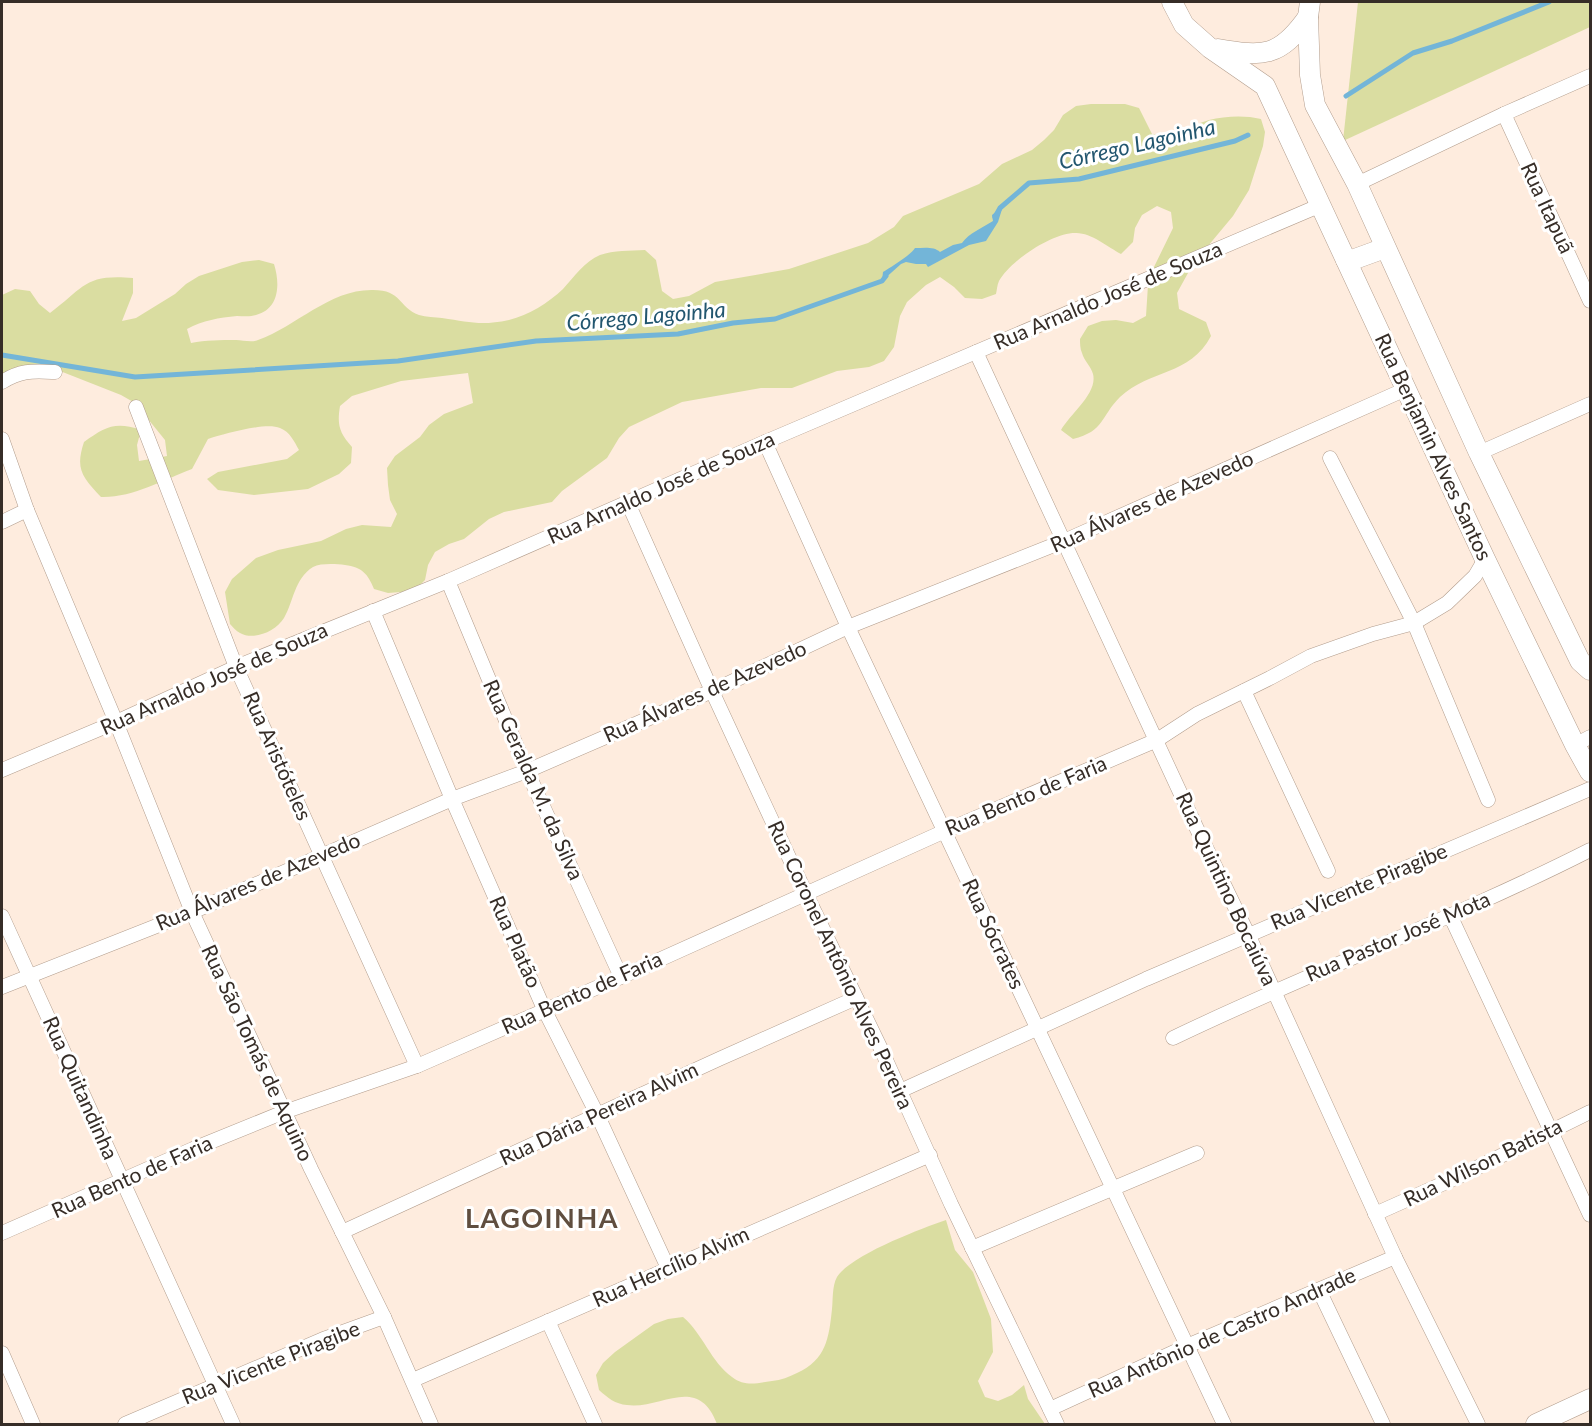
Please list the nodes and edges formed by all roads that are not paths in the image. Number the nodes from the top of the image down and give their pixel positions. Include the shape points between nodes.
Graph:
1 (1172, 2) edge
2 (1310, 7) edge
3 (1210, 48) junction
4 (1590, 76) edge
5 (1504, 114) junction
6 (1357, 184) junction
7 (1321, 205) junction
8 (1385, 248) junction
9 (1346, 260) junction
10 (1590, 302) edge
11 (976, 352) junction
12 (55, 372) dead end
13 (2, 382) edge
14 (1406, 389) junction
15 (1590, 404) edge
16 (136, 407) dead end
17 (2, 439) edge
18 (765, 442) junction
19 (1479, 453) junction
20 (1330, 458) dead end
21 (628, 503) junction
22 (27, 510) junction
23 (2, 522) edge
24 (1064, 541) junction
25 (1485, 559) junction
26 (448, 581) junction
27 (373, 611) junction
28 (1414, 623) junction
29 (848, 627) junction
30 (1585, 665) edge
31 (236, 667) junction
32 (712, 691) junction
33 (1244, 691) junction
34 (116, 722) junction
35 (1157, 740) junction
36 (1583, 741) edge
37 (2, 770) edge
38 (526, 771) junction
39 (1590, 772) edge
40 (1590, 789) edge
41 (452, 799) junction
42 (1488, 800) dead end
43 (945, 831) junction
44 (1590, 850) edge
45 (321, 855) junction
46 (1328, 871) dead end
47 (806, 894) junction
48 (192, 912) junction
49 (1450, 915) junction
50 (2, 916) edge
51 (1248, 934) junction
52 (30, 976) junction
53 (621, 977) junction
54 (2, 987) edge
55 (1274, 990) junction
56 (856, 998) junction
57 (544, 1009) junction
58 (1037, 1027) junction
59 (1173, 1038) dead end
60 (417, 1066) junction
61 (900, 1091) junction
62 (284, 1112) junction
63 (1590, 1112) edge
64 (597, 1114) junction
65 (1551, 1131) junction
66 (1197, 1153) dead end
67 (930, 1155) junction
68 (121, 1180) junction
69 (1113, 1190) junction
70 (1375, 1214) junction
71 (1590, 1215) edge
72 (342, 1232) junction
73 (2, 1233) edge
74 (972, 1248) junction
75 (1395, 1257) junction
76 (668, 1268) junction
77 (1319, 1290) junction
78 (384, 1317) junction
79 (548, 1321) junction
80 (1187, 1346) junction
81 (2, 1353) edge
82 (412, 1380) junction
83 (215, 1385) junction
84 (1590, 1399) edge
85 (1050, 1409) junction
86 (33, 1425) edge
87 (125, 1425) edge
88 (233, 1425) edge
89 (431, 1425) edge
90 (595, 1425) edge
91 (1057, 1425) edge
92 (1224, 1425) edge
93 (1383, 1425) edge
94 (1478, 1425) edge
95 (1536, 1425) edge

1 - 3 main road, Rua Benjamin Alves Santos via 1184,25
2 - 3 main road via 1296,34 1275,50 1250,55
2 - 6 main road, Rua Benjamin Alves Santos via 1315,105
3 - 7 main road, Rua Benjamin Alves Santos via 1265,86
4 - 5 street
5 - 6 street
5 - 10 street, Rua Itapuã
6 - 8 main road, Rua Benjamin Alves Santos
7 - 9 main road, Rua Benjamin Alves Santos
7 - 11 street, Rua Arnaldo José de Souza
8 - 9 main road
8 - 19 main road, Rua Benjamin Alves Santos
9 - 14 main road, Rua Benjamin Alves Santos
11 - 18 street, Rua Arnaldo José de Souza
11 - 24 street, Rua Quintino Bocaiúva
12 - 13 street via 30,371
14 - 24 street, Rua Álvares de Azevedo
14 - 25 main road, Rua Benjamin Alves Santos
15 - 19 street
16 - 31 street, Rua Aristóteles
17 - 22 street, Rua São Tomás de Aquino
18 - 21 street, Rua Arnaldo José de Souza
18 - 29 street, Rua Sócrates
19 - 30 main road, Rua Benjamin Alves Santos
20 - 28 street
21 - 26 street, Rua Arnaldo José de Souza
21 - 32 street, Rua Coronel Antônio Alves Pereira
22 - 23 street
22 - 34 street, Rua São Tomás de Aquino
24 - 29 street, Rua Álvares de Azevedo
24 - 35 street, Rua Quintino Bocaiúva
25 - 28 street, Rua Bento de Faria via 1475,576 1447,603
25 - 36 main road, Rua Benjamin Alves Santos
26 - 27 street, Rua Arnaldo José de Souza
26 - 38 street, Rua Geralda M. da Silva
27 - 31 street, Rua Arnaldo José de Souza
27 - 41 street, Rua Platão
28 - 33 street, Rua Bento de Faria via 1311,656
28 - 42 street
29 - 32 street, Rua Álvares de Azevedo
29 - 43 street, Rua Sócrates
31 - 34 street, Rua Arnaldo José de Souza
31 - 45 street, Rua Aristóteles
32 - 38 street, Rua Álvares de Azevedo
32 - 47 street, Rua Coronel Antônio Alves Pereira
33 - 35 street, Rua Bento de Faria via 1197,714
33 - 46 street
34 - 37 street, Rua Arnaldo José de Souza
34 - 48 street, Rua São Tomás de Aquino
35 - 43 street, Rua Bento de Faria
35 - 51 street, Rua Quintino Bocaiúva
36 - 39 main road, Rua Benjamin Alves Santos
38 - 41 street, Rua Álvares de Azevedo
38 - 53 street, Rua Geralda M. da Silva
40 - 51 street, Rua Vicente Piragibe
41 - 45 street, Rua Álvares de Azevedo
41 - 57 street, Rua Platão
43 - 47 street, Rua Bento de Faria
43 - 58 street, Rua Sócrates
44 - 49 street, Rua Pastor José Mota
45 - 48 street, Rua Álvares de Azevedo
45 - 60 street, Rua Aristóteles
47 - 53 street, Rua Bento de Faria
47 - 56 street, Rua Coronel Antônio Alves Pereira
48 - 52 street, Rua Álvares de Azevedo
48 - 62 street, Rua São Tomás de Aquino
49 - 55 street, Rua Pastor José Mota
49 - 65 street
50 - 52 street, Rua Quitandinha
51 - 55 street, Rua Quintino Bocaiúva
51 - 58 street, Rua Vicente Piragibe
52 - 54 street, Rua Álvares de Azevedo
52 - 68 street, Rua Quitandinha
53 - 57 street, Rua Bento de Faria
55 - 59 street, Rua Pastor José Mota
55 - 70 street, Rua Quintino Bocaiúva
56 - 61 street, Rua Coronel Antônio Alves Pereira
56 - 64 street, Rua Dária Pereira Alvim
57 - 60 street, Rua Bento de Faria
57 - 64 street, Rua Platão
58 - 61 street, Rua Vicente Piragibe
58 - 69 street, Rua Sócrates
60 - 62 street, Rua Bento de Faria
61 - 67 street, Rua Coronel Antônio Alves Pereira
62 - 68 street, Rua Bento de Faria
62 - 72 street, Rua São Tomás de Aquino
63 - 65 street, Rua Wilson Batista
64 - 72 street, Rua Dária Pereira Alvim
64 - 76 street, Rua Platão
65 - 70 street, Rua Wilson Batista
65 - 71 street
66 - 69 street
67 - 74 street, Rua Coronel Antônio Alves Pereira
67 - 76 street, Rua Hercílio Alvim
68 - 73 street, Rua Bento de Faria
68 - 83 street, Rua Quitandinha
69 - 74 street
69 - 80 street, Rua Sócrates
70 - 75 street, Rua Quintino Bocaiúva
72 - 78 street, Rua São Tomás de Aquino
74 - 85 street, Rua Coronel Antônio Alves Pereira
75 - 77 street, Rua Antônio de Castro Andrade
75 - 94 street, Rua Quintino Bocaiúva
76 - 79 street, Rua Hercílio Alvim
77 - 80 street, Rua Antônio de Castro Andrade
77 - 93 street
78 - 82 street, Rua São Tomás de Aquino
78 - 83 street, Rua Vicente Piragibe
79 - 82 street, Rua Hercílio Alvim
79 - 90 street
80 - 85 street, Rua Antônio de Castro Andrade
80 - 92 street, Rua Sócrates
81 - 86 street
82 - 89 street, Rua São Tomás de Aquino
83 - 87 street, Rua Vicente Piragibe
83 - 88 street, Rua Quitandinha
84 - 95 main road
85 - 91 street, Rua Coronel Antônio Alves Pereira

